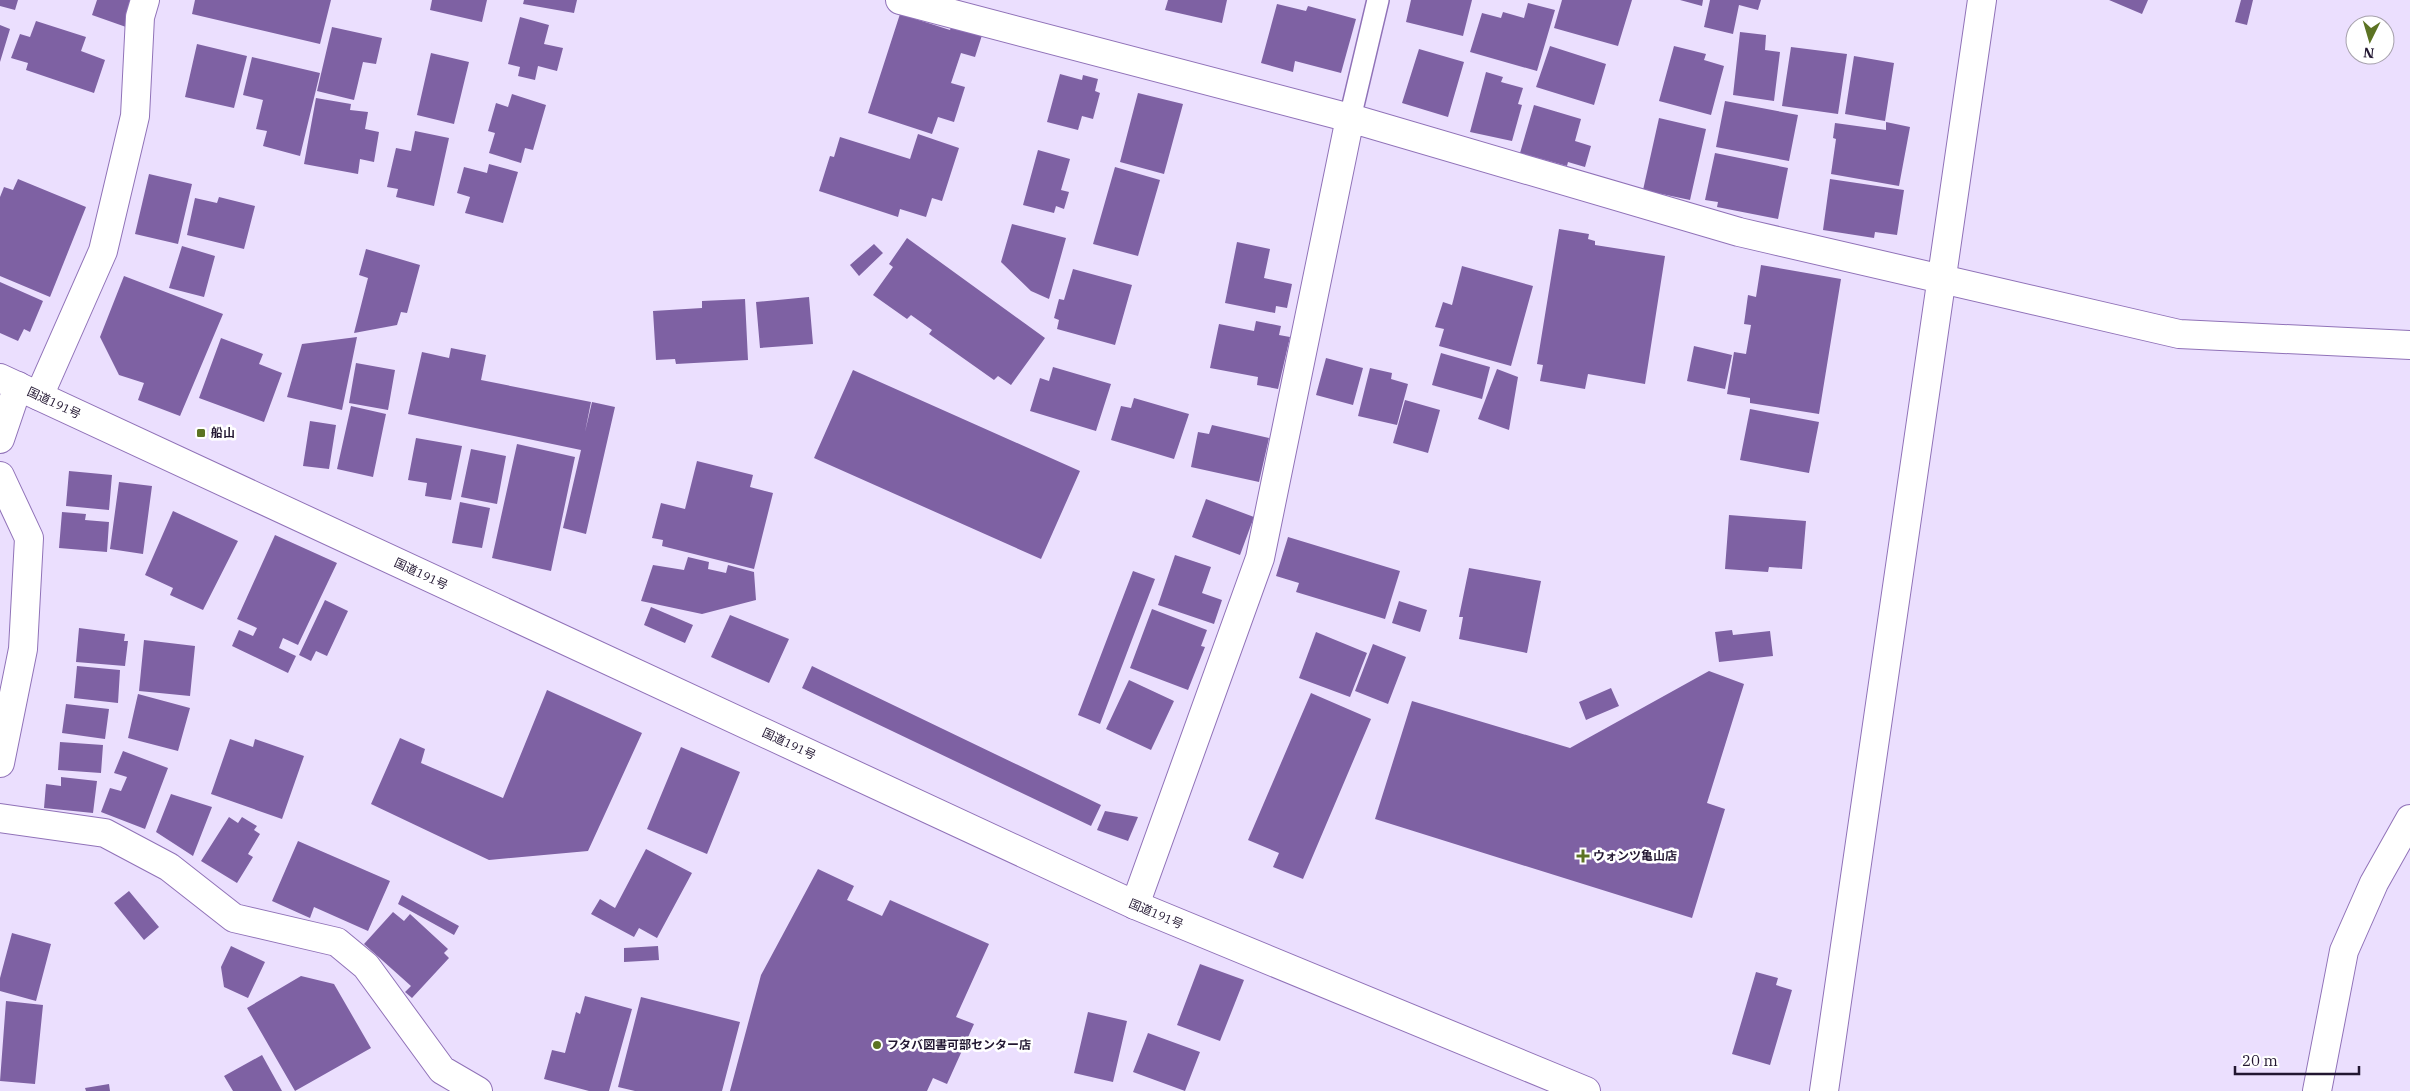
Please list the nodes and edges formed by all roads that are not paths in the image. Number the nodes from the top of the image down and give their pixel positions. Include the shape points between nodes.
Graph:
1 (145, 0) edge
2 (900, 0) edge
3 (1378, 0) edge
4 (1982, 0) edge
5 (1350, 118) junction
6 (1943, 280) junction
7 (2410, 345) edge
8 (19, 387) edge
9 (0, 439) edge
10 (0, 476) edge
11 (0, 763) edge
12 (0, 818) edge
13 (2410, 819) edge
14 (1135, 906) junction
15 (478, 1091) edge
16 (1586, 1091) edge
17 (1824, 1091) edge
18 (2317, 1091) edge

1 - 8 main road via 140,17 135,116 103,251
2 - 5 main road
3 - 5 lane
4 - 6 main road
5 - 6 main road via 1739,232
5 - 14 main road via 1260,558
6 - 7 main road via 2180,334
6 - 17 main road
8 - 9 main road
8 - 14 main road, 国道191号
10 - 11 main road via 29,538 23,650
12 - 15 main road via 104,833 169,867 234,918 337,942 366,966 442,1070
13 - 18 main road via 2374,883 2344,950
14 - 16 main road, 国道191号

